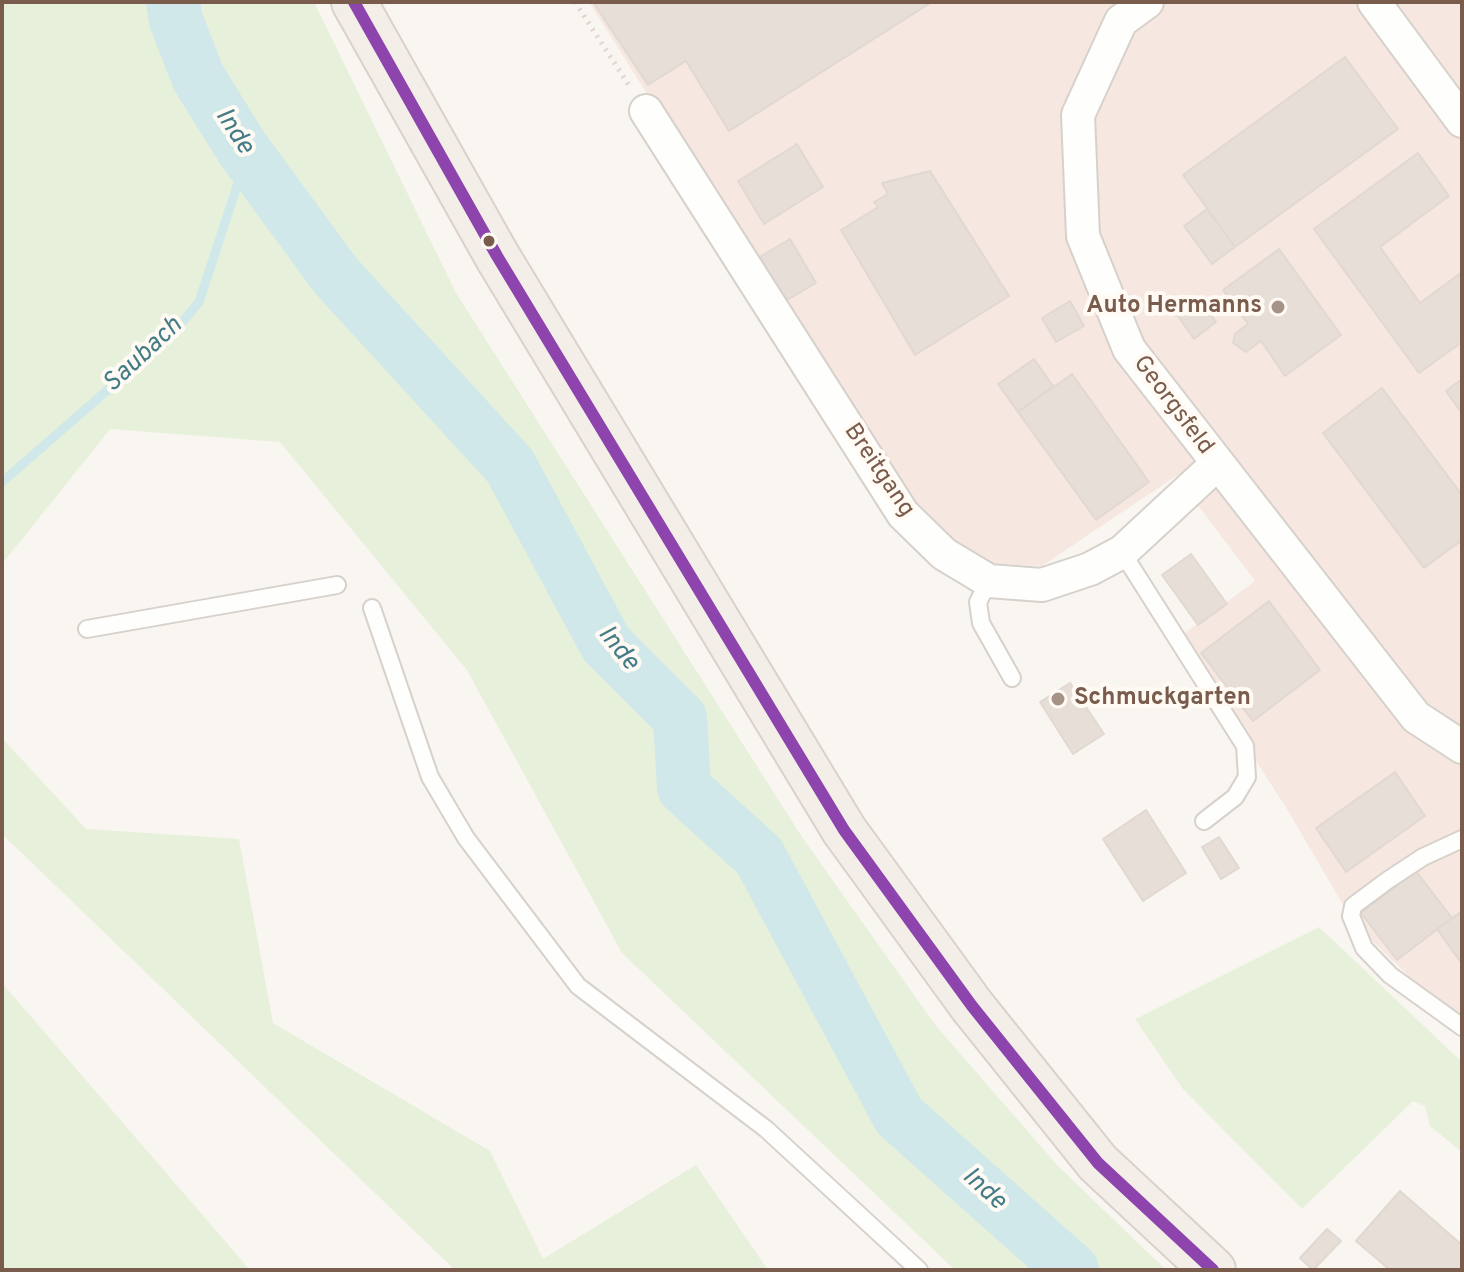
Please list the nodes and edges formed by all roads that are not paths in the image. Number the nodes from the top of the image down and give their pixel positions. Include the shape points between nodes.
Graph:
1 (354, 2) edge
2 (1147, 2) edge
3 (1374, 2) edge
4 (1457, 105) edge
5 (646, 111) road end
6 (1217, 464) junction
7 (1122, 552) junction
8 (989, 581) junction
9 (337, 585) dead end
10 (372, 608) dead end
11 (87, 629) dead end
12 (1012, 678) dead end
13 (1462, 747) edge
14 (1204, 821) dead end
15 (1462, 839) edge
16 (1462, 1027) edge
17 (919, 1270) edge
18 (1213, 1270) edge

1 - 18 main road via 497,256 844,830 972,1006 1098,1163
2 - 6 street, Georgsfeld via 1121,21 1078,115 1083,236 1129,349
3 - 4 street
5 - 8 street, Breitgang via 903,514 944,554
6 - 7 street, Breitgang
6 - 13 street, Georgsfeld via 1416,717
7 - 8 street, Breitgang via 1042,585
7 - 14 lane via 1245,746 1247,777 1235,797
8 - 12 lane via 978,602 981,623
9 - 11 lane
10 - 17 lane via 430,777 466,838 578,986 766,1129
15 - 16 lane via 1388,880 1353,906 1351,916 1364,948 1381,966

